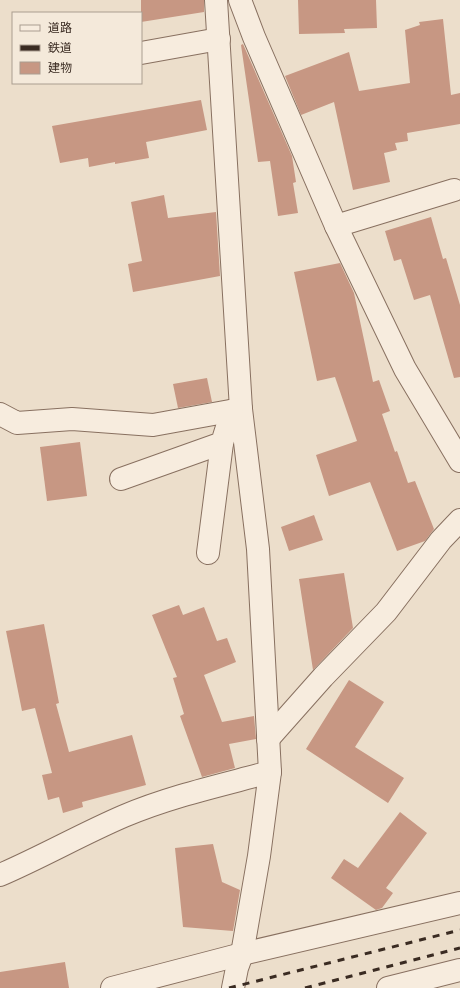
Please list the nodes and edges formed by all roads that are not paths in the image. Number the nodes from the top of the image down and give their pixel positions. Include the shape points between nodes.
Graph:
1 (216, 0) edge
2 (240, 0) edge
3 (219, 39) junction
4 (142, 53) edge
5 (454, 190) dead end
6 (336, 226) junction
7 (237, 410) junction
8 (0, 414) edge
9 (222, 442) junction
10 (460, 461) edge
11 (121, 479) dead end
12 (460, 520) edge
13 (208, 553) dead end
14 (268, 739) junction
15 (270, 772) junction
16 (0, 875) edge
17 (460, 903) edge
18 (242, 954) junction
19 (460, 970) edge
20 (112, 988) edge
21 (233, 988) edge
22 (388, 988) edge

1 - 3 street
2 - 6 street
3 - 4 street
3 - 7 street
5 - 6 street
6 - 10 street via 405,369
7 - 8 street via 153,425 72,419 17,422
7 - 9 street
7 - 14 street via 258,549
9 - 11 street
9 - 13 street
12 - 14 street via 441,540 386,612
14 - 15 street
15 - 16 street via 179,797 125,816
15 - 18 street
17 - 18 street
18 - 20 street
18 - 21 street
19 - 22 street

